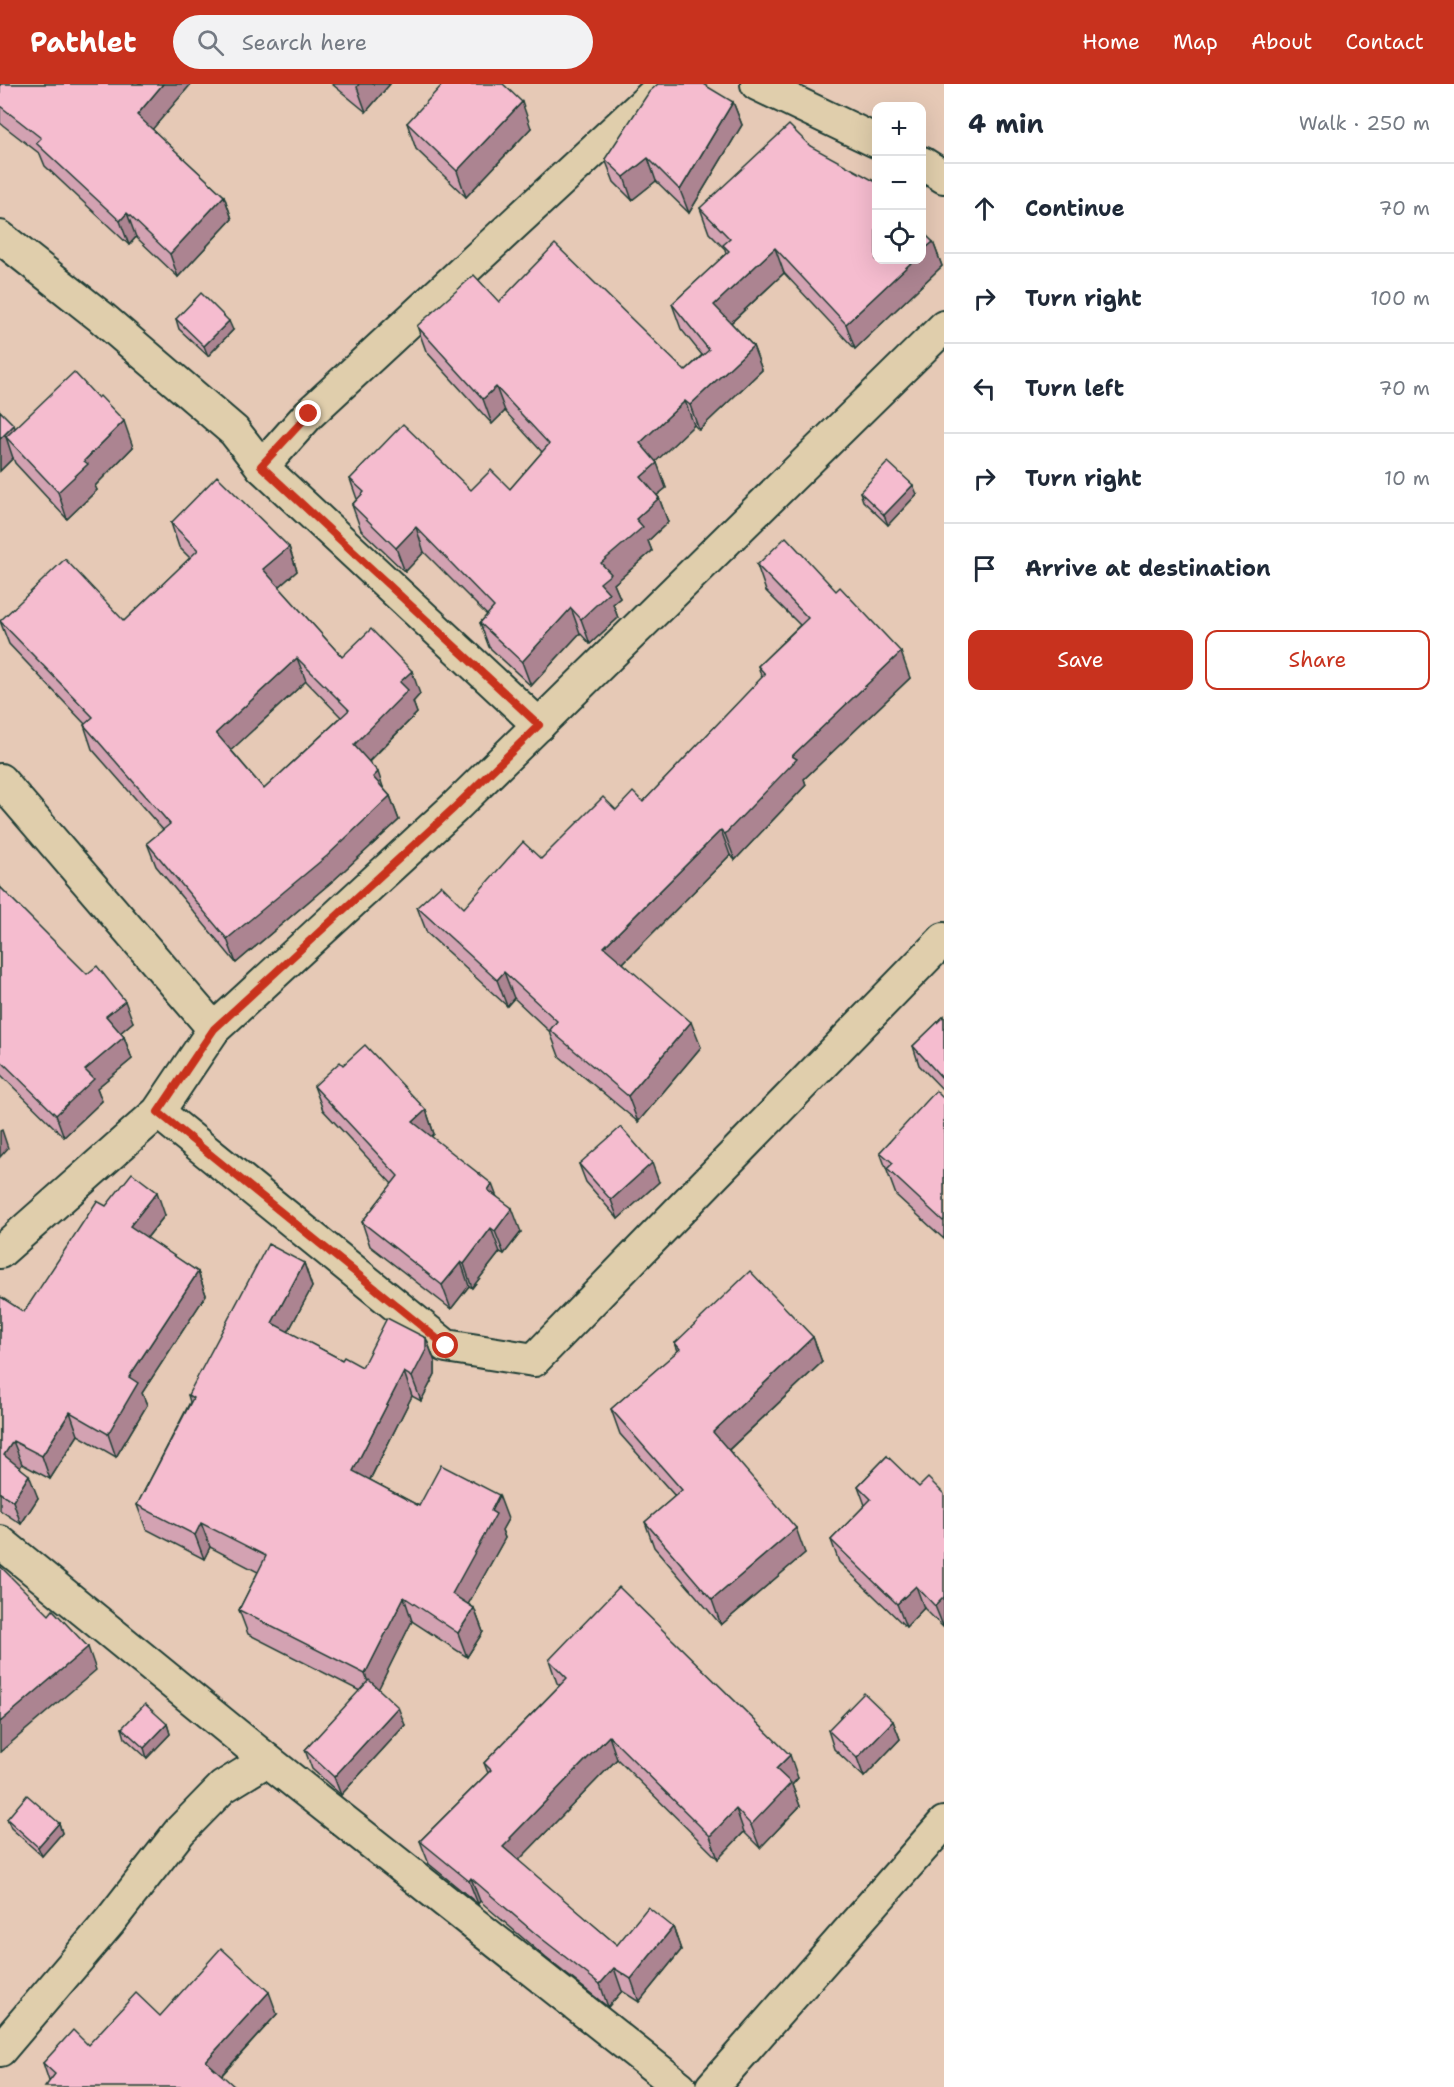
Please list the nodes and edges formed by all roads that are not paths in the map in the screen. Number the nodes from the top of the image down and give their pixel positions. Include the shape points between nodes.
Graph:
1 (665, 84) edge
2 (757, 84) edge
3 (872, 139) edge
4 (926, 165) edge
5 (944, 177) edge
6 (0, 237) edge
7 (944, 327) edge
8 (261, 466) junction
9 (539, 725) junction
10 (0, 780) edge
11 (944, 939) edge
12 (214, 1029) junction
13 (158, 1112) junction
14 (0, 1252) edge
15 (0, 1542) edge
16 (267, 1760) junction
17 (944, 1823) edge
18 (0, 2050) edge
19 (680, 2087) edge
20 (712, 2087) edge

1 - 8 street via 309,414
2 - 3 street
4 - 5 street
6 - 8 street via 234,431
7 - 9 street
8 - 9 street
9 - 12 street
10 - 12 street
11 - 13 street via 534,1360 446,1346
12 - 13 street
13 - 14 street
15 - 16 street
16 - 18 street via 223,1787 180,1830 110,1921
16 - 19 street
17 - 20 street

